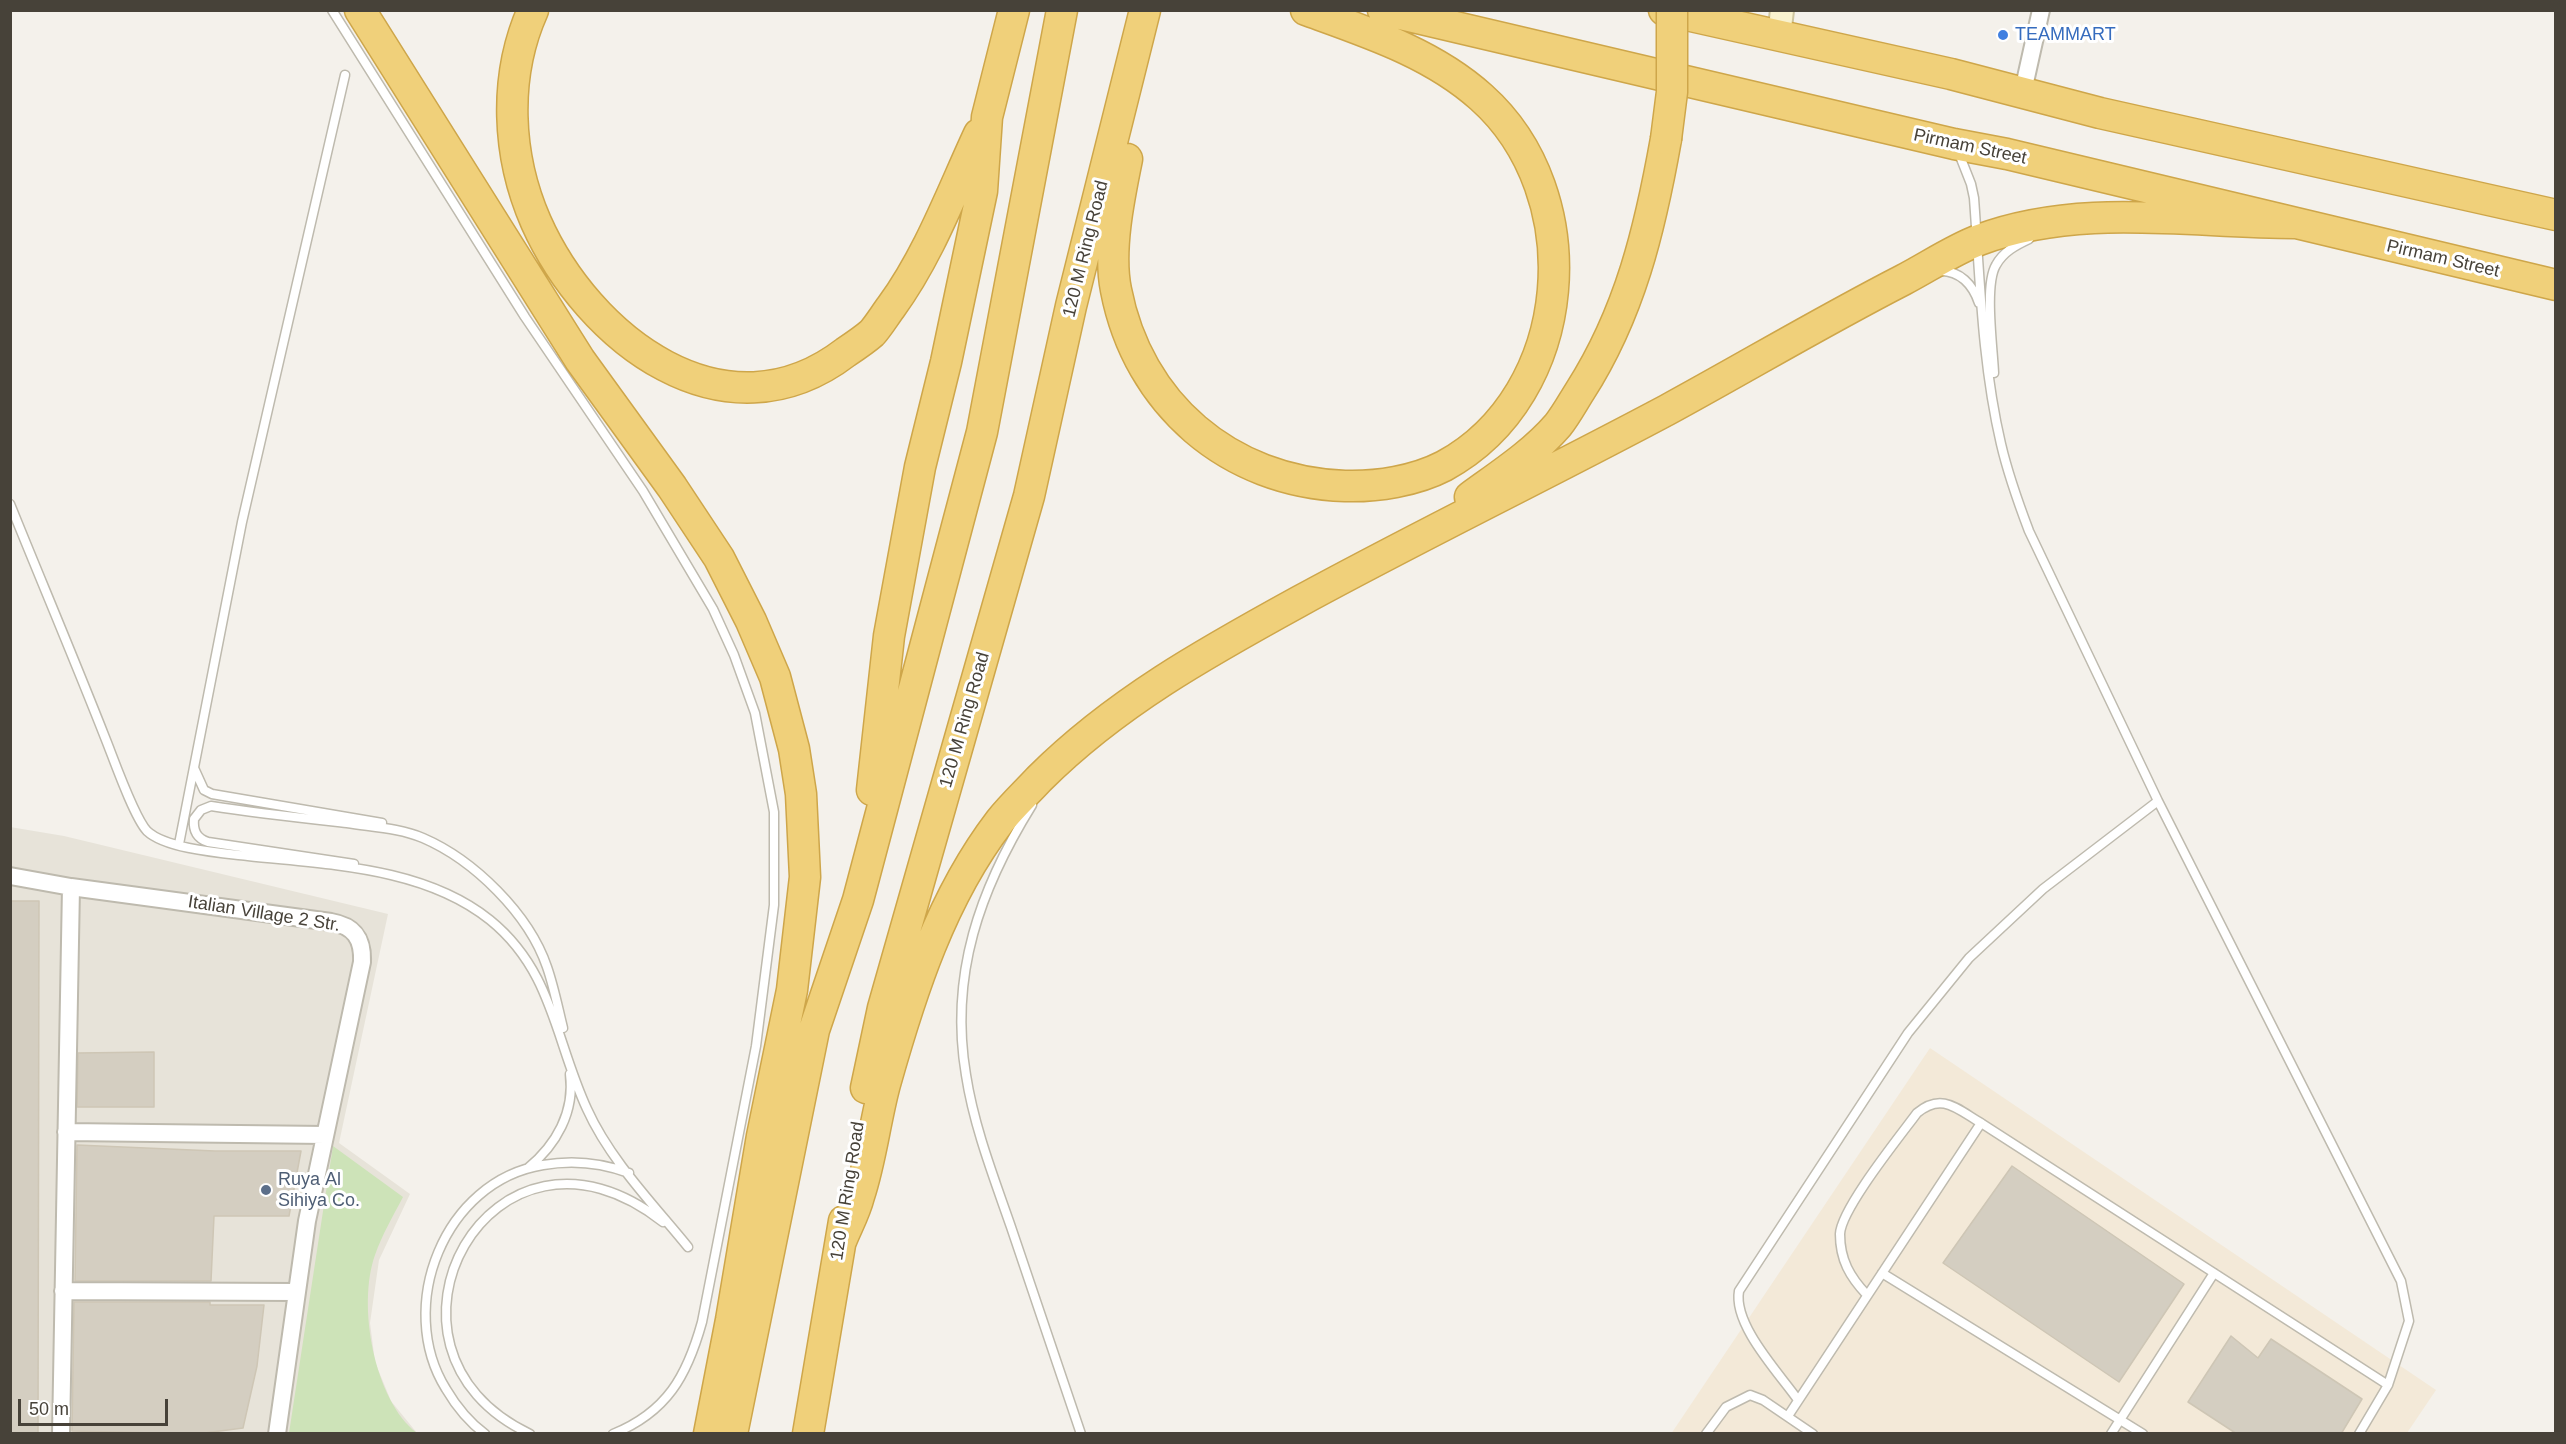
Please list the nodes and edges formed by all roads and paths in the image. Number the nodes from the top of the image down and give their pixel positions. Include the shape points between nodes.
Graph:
1 (332, 10) edge
2 (360, 10) edge
3 (533, 10) edge
4 (1014, 10) edge
5 (1062, 10) edge
6 (1306, 10) edge
7 (1383, 10) edge
8 (1664, 10) edge
9 (1672, 10) edge
10 (2041, 10) edge
11 (1155, 13) edge
12 (1696, 15) edge
13 (1780, 24) edge
14 (345, 75) dead end
15 (2023, 91) junction
16 (987, 117) junction
17 (1954, 144) junction
18 (2556, 215) edge
19 (2194, 220) junction
20 (2294, 223) junction
21 (2084, 229) dead end
22 (2036, 238) dead end
23 (1977, 241) junction
24 (1898, 282) junction
25 (2556, 285) edge
26 (1983, 314) junction
27 (1993, 404) junction
28 (10, 504) edge
29 (1410, 543) junction
30 (1112, 714) junction
31 (193, 765) junction
32 (1044, 789) dead end
33 (1037, 796) dead end
34 (2158, 801) junction
35 (422, 837) junction
36 (178, 844) junction
37 (389, 875) junction
38 (10, 876) edge
39 (71, 887) junction
40 (858, 900) junction
41 (568, 1059) junction
42 (1981, 1123) junction
43 (66, 1132) junction
44 (325, 1135) junction
45 (528, 1168) junction
46 (629, 1173) junction
47 (676, 1232) junction
48 (841, 1241) junction
49 (688, 1247) dead end
50 (1882, 1273) junction
51 (2214, 1273) junction
52 (63, 1291) junction
53 (297, 1292) junction
54 (1867, 1295) junction
55 (2388, 1385) junction
56 (1798, 1400) junction
57 (1788, 1416) junction
58 (2121, 1420) junction
59 (61, 1434) edge
60 (277, 1434) edge
61 (485, 1434) edge
62 (530, 1434) edge
63 (613, 1434) edge
64 (709, 1434) edge
65 (732, 1434) edge
66 (808, 1434) edge
67 (1081, 1434) edge
68 (1706, 1434) edge
69 (1813, 1434) edge
70 (2111, 1434) edge
71 (2143, 1434) edge
72 (2359, 1434) edge

1 - 63 lane via 525,317 643,491 713,609 757,724 774,812 774,905 756,1046 702,1322 685,1369 670,1394 649,1415
2 - 64 highway via 580,360 719,558 775,676 794,749 801,794 805,877 792,990
3 - 16 highway via 514,76 513,130 525,189 549,250 568,279 614,331 675,372 716,385 750,389 790,382 830,365 872,332 910,280
4 - 16 highway
5 - 40 highway via 982,432
6 - 11 highway via 1428,60 1481,96 1509,126 1532,163 1552,232 1555,282 1550,320 1536,362 1515,401 1484,435 1444,466 1389,483 1311,484 1242,462 1180,416 1143,368 1120,308 1114,254 1128,151
7 - 17 highway, Pirmam Street
8 - 12 highway
9 - 29 highway, bridge via 1672,92 1666,139 1647,229 1624,307 1585,383 1558,425 1525,456
10 - 15 street
11 - 48 highway, 120 M Ring Road via 1071,306 1029,495 883,1008 857,1126
12 - 13 highway
13 - 15 highway
14 - 31 lane via 242,522
15 - 18 highway via 2100,113
16 - 40 highway via 982,191 920,467 889,636
17 - 20 highway, Pirmam Street
17 - 23 lane via 1971,184
19 - 20 highway
19 - 21 lane
19 - 23 highway via 2120,216 2045,223
20 - 25 highway, Pirmam Street
22 - 27 lane via 2010,249 1993,271
23 - 24 highway
23 - 26 lane
24 - 26 lane via 1937,271 1954,273 1972,286
24 - 29 highway via 1549,473
26 - 27 lane
27 - 34 lane via 2013,489 2030,531
28 - 36 lane via 145,829
29 - 30 highway via 1214,648
30 - 32 lane
30 - 48 highway via 1017,801 950,900 923,965 885,1086 859,1197
31 - 35 lane via 200,784 212,794 358,818 397,826
31 - 36 lane
33 - 67 lane via 999,863 971,937 962,998 963,1055 974,1113
34 - 55 lane via 2401,1281 2409,1322
34 - 56 lane via 2043,889 1969,958 1908,1033 1739,1291 1738,1308 1756,1342
35 - 37 lane via 211,806 194,819 195,832 208,842 319,857
35 - 41 lane via 470,866 522,922 546,964
36 - 37 lane via 208,852
37 - 41 lane via 442,890 488,918 511,938 534,969
38 - 39 street, Italian Village 2 Str.
39 - 43 street
39 - 44 street, Italian Village 2 Str. via 331,922 351,928 361,943 362,962
40 - 65 highway via 814,1030
41 - 45 lane via 569,1109 546,1152
41 - 46 lane via 591,1117
42 - 50 lane
42 - 51 lane
42 - 54 lane via 1947,1104 1926,1105 1849,1209 1840,1232 1843,1253 1850,1276
43 - 44 street
43 - 52 street
44 - 53 street, Italian Village 2 Str.
45 - 46 lane via 582,1163
45 - 61 lane via 499,1182 463,1211 445,1237 427,1286 426,1324 433,1362 461,1411
46 - 47 lane
47 - 49 lane
47 - 62 lane via 622,1195 592,1185 563,1183 513,1197 493,1210 471,1235 458,1257 449,1286 446,1314 450,1345 462,1375 483,1403
48 - 66 highway, 120 M Ring Road
50 - 54 lane
50 - 58 lane
51 - 55 lane
51 - 58 lane
52 - 53 street
52 - 59 street
53 - 60 street, Italian Village 2 Str.
54 - 56 lane
55 - 72 lane
56 - 57 lane
57 - 68 lane via 1750,1395 1726,1407
57 - 69 lane
58 - 70 lane
58 - 71 lane

